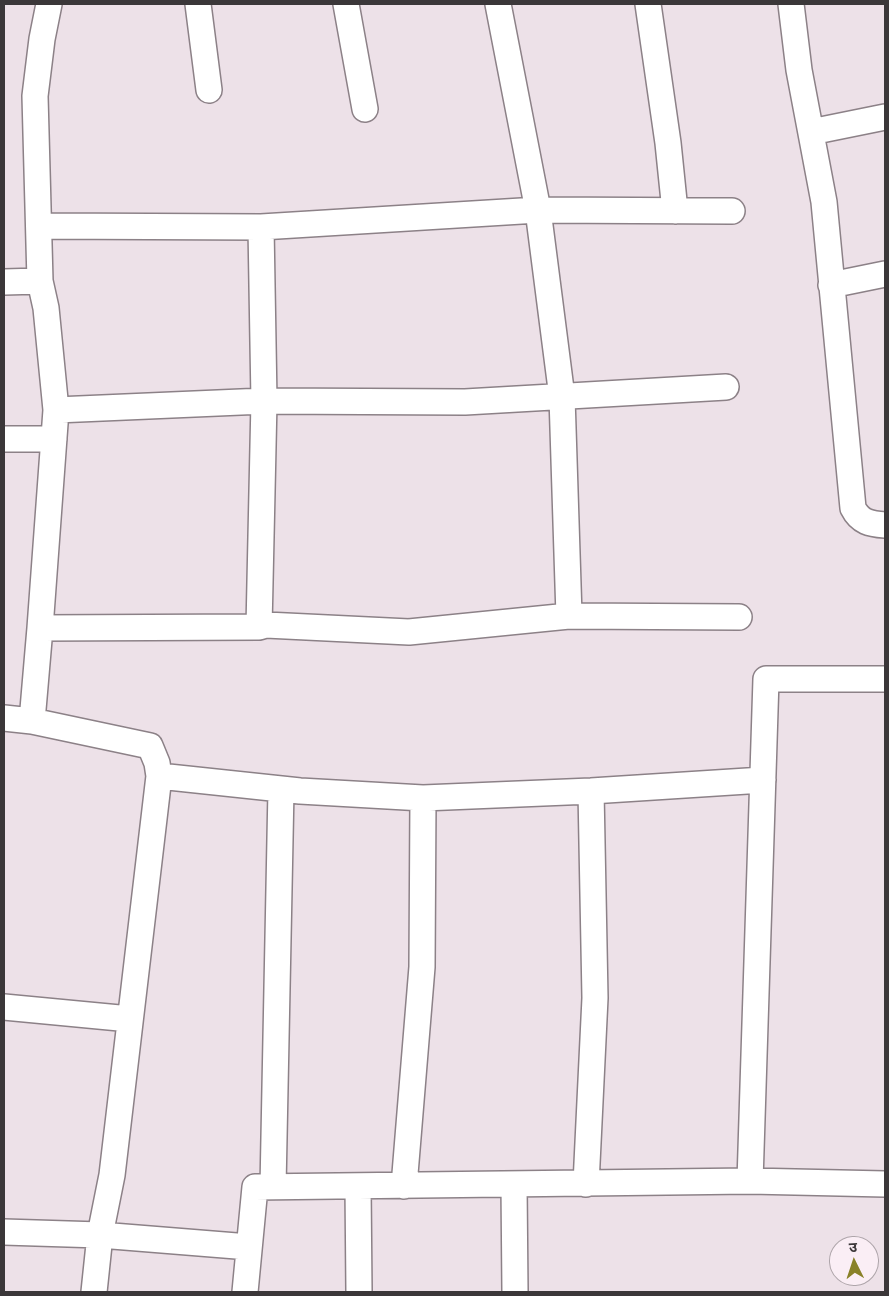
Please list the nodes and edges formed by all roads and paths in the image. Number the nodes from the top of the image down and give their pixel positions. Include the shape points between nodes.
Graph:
1 (49, 4) edge
2 (198, 4) edge
3 (346, 4) edge
4 (498, 4) edge
5 (648, 4) edge
6 (791, 4) edge
7 (209, 90) dead end
8 (365, 109) dead end
9 (885, 117) edge
10 (811, 132) junction
11 (538, 210) junction
12 (675, 211) junction
13 (732, 211) dead end
14 (39, 226) junction
15 (261, 227) junction
16 (885, 274) edge
17 (40, 281) junction
18 (4, 282) edge
19 (832, 285) junction
20 (726, 387) dead end
21 (562, 396) junction
22 (264, 401) junction
23 (56, 410) junction
24 (4, 439) edge
25 (54, 439) junction
26 (885, 525) edge
27 (568, 616) junction
28 (739, 617) dead end
29 (259, 627) junction
30 (40, 628) junction
31 (885, 679) edge
32 (4, 718) edge
33 (32, 721) junction
34 (159, 776) junction
35 (763, 780) junction
36 (281, 789) junction
37 (591, 791) junction
38 (423, 798) junction
39 (4, 1007) edge
40 (130, 1019) junction
41 (750, 1182) junction
42 (586, 1184) junction
43 (885, 1184) edge
44 (514, 1185) junction
45 (358, 1186) junction
46 (404, 1186) junction
47 (273, 1187) junction
48 (4, 1232) edge
49 (100, 1235) junction
50 (249, 1247) junction
51 (94, 1292) edge
52 (245, 1292) edge
53 (359, 1292) edge
54 (515, 1292) edge

1 - 14 street via 35,96
2 - 7 street
3 - 8 street
4 - 11 street
5 - 12 street
6 - 10 street
9 - 10 street
10 - 19 street via 824,202
11 - 12 street
11 - 15 street
11 - 21 street
12 - 13 street
14 - 15 street
14 - 17 street
15 - 22 street
16 - 19 street
17 - 18 street
17 - 23 street via 46,308
19 - 26 street via 853,508 858,517 869,524
20 - 21 street
21 - 22 street via 465,402
21 - 27 street
22 - 23 street
22 - 29 street
23 - 25 street
24 - 25 street
25 - 30 street
27 - 28 street
27 - 29 street via 409,632
29 - 30 street
30 - 33 street
31 - 35 street via 766,679
32 - 33 street
33 - 34 street via 150,746
34 - 36 street
34 - 40 street
35 - 37 street
35 - 41 street
36 - 38 street
36 - 47 street
37 - 38 street
37 - 42 street via 595,998
38 - 46 street via 422,968
39 - 40 street
40 - 49 street via 112,1175
41 - 42 street
41 - 43 street
42 - 44 street
44 - 46 street
44 - 54 street
45 - 46 street
45 - 47 street
45 - 53 street
47 - 50 street via 255,1187
48 - 49 street
49 - 50 street
49 - 51 street
50 - 52 street

